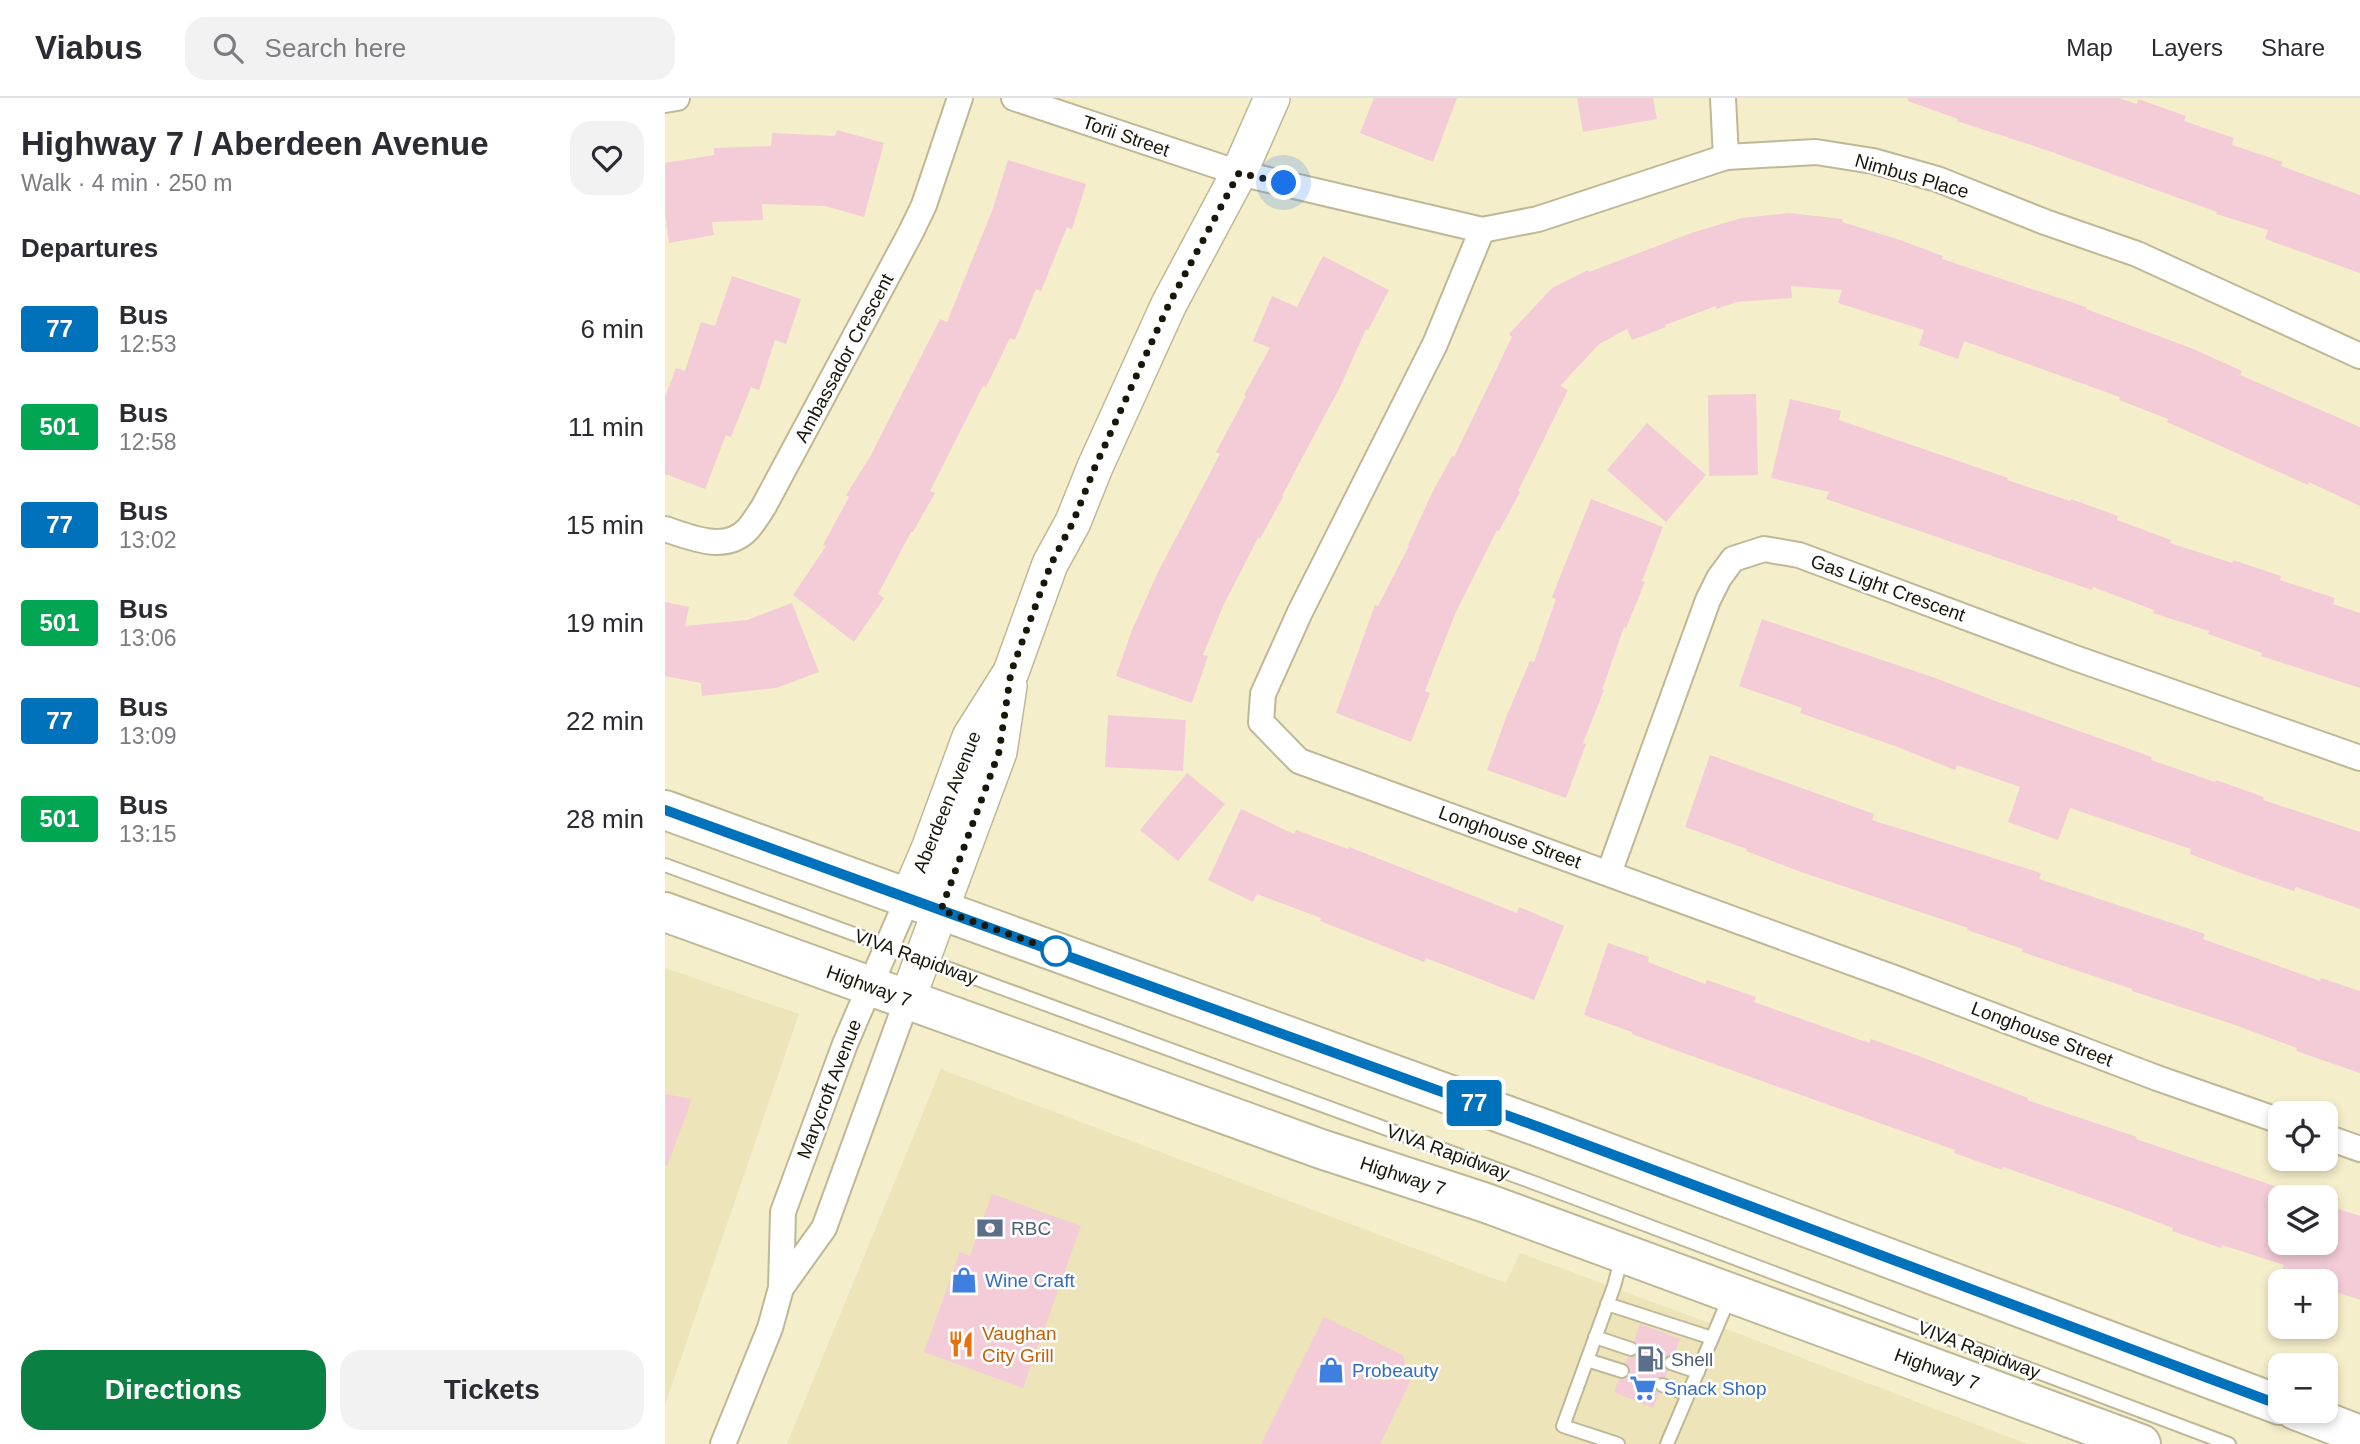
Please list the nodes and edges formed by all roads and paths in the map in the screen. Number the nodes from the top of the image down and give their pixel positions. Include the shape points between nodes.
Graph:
1 (677, 98) edge
2 (960, 98) edge
3 (1014, 98) edge
4 (1272, 98) edge
5 (1723, 98) edge
6 (665, 100) edge
7 (1726, 157) junction
8 (1239, 173) junction
9 (1482, 230) junction
10 (2360, 356) edge
11 (665, 529) edge
12 (2360, 758) edge
13 (665, 810) edge
14 (665, 865) edge
15 (1609, 873) junction
16 (924, 904) junction
17 (665, 912) edge
18 (887, 946) junction
19 (923, 959) junction
20 (870, 986) junction
21 (907, 1000) junction
22 (2268, 1117) edge
23 (2338, 1141) edge
24 (2360, 1149) edge
25 (1623, 1254) junction
26 (781, 1288) junction
27 (1731, 1294) junction
28 (1607, 1304) junction
29 (1595, 1337) junction
30 (1712, 1338) junction
31 (1631, 1349) dead end
32 (1587, 1360) junction
33 (1671, 1363) dead end
34 (1622, 1371) dead end
35 (1697, 1372) junction
36 (1662, 1385) dead end
37 (1688, 1394) junction
38 (2268, 1400) edge
39 (2329, 1423) edge
40 (2360, 1435) edge
41 (723, 1444) edge
42 (1618, 1444) edge
43 (1667, 1444) edge
44 (2141, 1444) edge
45 (2229, 1444) edge

1 - 6 street
2 - 11 street, Ambassador Crescent via 916,223 765,506 747,530 727,543
3 - 8 street, Torii Street
4 - 8 street, Aberdeen Avenue
5 - 7 street
7 - 9 street, Nimbus Place via 1538,219
7 - 10 street, Nimbus Place via 1817,152 1873,161 1937,179 2137,254
8 - 9 street, Nimbus Place
8 - 16 street, Aberdeen Avenue via 1169,304 1051,564 1011,672 999,752
9 - 15 street, Longhouse Street via 1434,344 1263,694 1261,722 1300,761
12 - 15 street, Gas Light Crescent via 1798,555 1765,549 1733,559 1708,600
13 - 16 main road
14 - 18 lane, VIVA Rapidway
15 - 22 street, Longhouse Street
16 - 18 street, Marycroft Avenue
16 - 19 street, Aberdeen Avenue
16 - 38 main road via 1547,1130
17 - 20 main road, Highway 7
18 - 19 lane, VIVA Rapidway
18 - 20 street, Marycroft Avenue
19 - 21 street, Aberdeen Avenue
19 - 45 lane, VIVA Rapidway
20 - 21 main road, Highway 7
20 - 26 street, Marycroft Avenue via 783,1212
21 - 25 main road, Highway 7
21 - 26 street, Marycroft Avenue via 824,1228
23 - 24 street
25 - 27 main road, Highway 7
25 - 28 lane
26 - 41 street, Marycroft Avenue via 770,1328
27 - 30 lane
27 - 44 main road, Highway 7
28 - 29 lane
28 - 30 lane
29 - 31 lane
29 - 32 lane
30 - 35 lane
32 - 34 lane
32 - 42 lane via 1563,1426
33 - 35 lane
35 - 37 lane
36 - 37 lane
37 - 43 lane
39 - 40 main road

